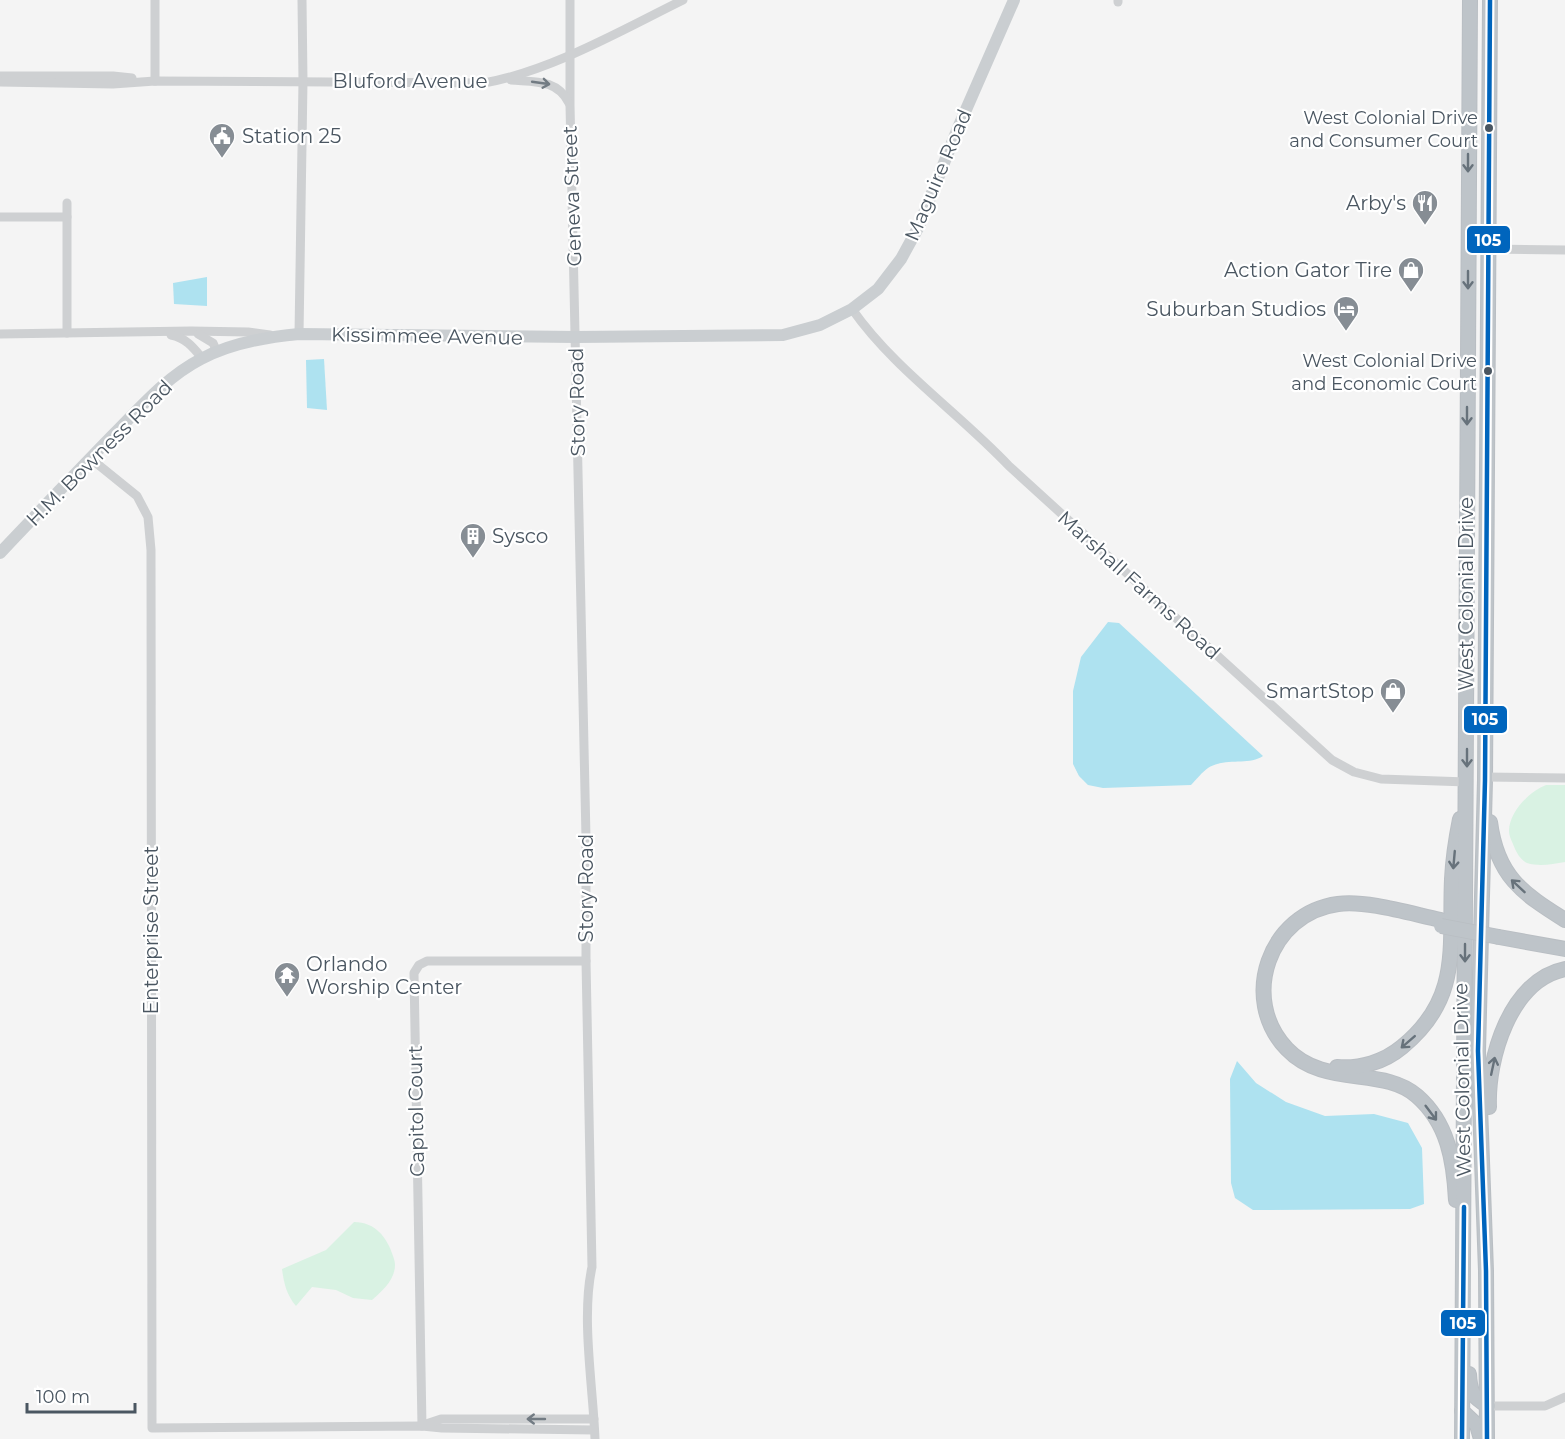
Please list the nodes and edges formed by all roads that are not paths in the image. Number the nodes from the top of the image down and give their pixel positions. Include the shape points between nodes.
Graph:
1 (155, 0) edge
2 (302, 0) edge
3 (570, 0) edge
4 (683, 0) edge
5 (1014, 0) edge
6 (1470, 0) edge
7 (1490, 0) edge
8 (570, 54) junction
9 (1469, 63) junction
10 (0, 76) edge
11 (503, 80) junction
12 (155, 81) junction
13 (303, 81) junction
14 (0, 82) edge
15 (570, 105) junction
16 (1490, 121) junction
17 (67, 203) dead end
18 (0, 217) edge
19 (67, 217) junction
20 (1489, 249) junction
21 (1565, 250) edge
22 (852, 309) junction
23 (191, 332) junction
24 (67, 333) junction
25 (163, 333) junction
26 (0, 334) edge
27 (299, 334) junction
28 (278, 336) junction
29 (1488, 336) junction
30 (576, 337) junction
31 (1467, 337) junction
32 (217, 352) junction
33 (202, 358) junction
34 (90, 458) junction
35 (0, 553) edge
36 (1565, 778) edge
37 (1485, 779) junction
38 (1467, 782) junction
39 (1565, 920) edge
40 (1441, 923) junction
41 (1499, 934) junction
42 (1565, 942) edge
43 (1565, 949) edge
44 (586, 961) junction
45 (1565, 969) edge
46 (1486, 1271) junction
47 (1463, 1322) junction
48 (1565, 1397) edge
49 (1488, 1406) junction
50 (1462, 1411) junction
51 (594, 1419) junction
52 (422, 1426) junction
53 (595, 1435) edge
54 (1462, 1439) edge
55 (1481, 1439) edge
56 (1487, 1439) edge

1 - 12 street
2 - 13 street
3 - 8 street, Geneva Street
4 - 8 street, Bluford Avenue
5 - 22 main road, Maguire Road via 918,228 878,289
6 - 9 highway, West Colonial Drive
7 - 16 highway, West Colonial Drive
8 - 11 street, Bluford Avenue
8 - 15 street, Geneva Street
9 - 16 highway via 1485,94
9 -> 31 highway, West Colonial Drive
10 - 12 street, Bluford Avenue via 113,76
11 - 13 street, Bluford Avenue
11 -> 15 street via 555,86
12 - 13 street, Bluford Avenue
12 - 14 street, Bluford Avenue
13 - 27 street
15 - 30 street, Geneva Street
16 - 20 highway, West Colonial Drive
17 - 19 street
18 - 19 street
19 - 24 street
20 - 21 street
20 - 29 highway, West Colonial Drive
22 - 30 main road, Maguire Road via 783,335
22 - 38 street, Marshall Farms Road via 888,352 1009,466 1332,759 1354,772 1381,779
23 - 25 street, Kissimmee Avenue
23 - 28 street, Kissimmee Avenue
23 - 32 street via 205,336
24 - 25 street, Kissimmee Avenue
24 - 26 street, Kissimmee Avenue
25 - 33 street, Kissimmee Avenue via 180,337
27 - 28 main road, Kissimmee Avenue
27 - 30 main road, Kissimmee Avenue
28 - 32 main road, Kissimmee Avenue
29 - 31 highway
29 - 37 highway, West Colonial Drive
30 - 44 street, Story Road
31 -> 38 highway, West Colonial Drive
32 - 33 main road, Kissimmee Avenue
33 - 34 main road, H.M. Bowness Road via 154,394
34 - 35 main road, H.M. Bowness Road
34 - 52 street, Enterprise Street via 137,496 148,517 151,550 152,1428
36 - 37 street
39 -> 37 highway via 1535,901 1506,872 1493,840
37 - 46 highway, West Colonial Drive via 1478,1051
38 -> 40 highway via 1454,854 1449,975 1428,1021 1396,1052 1352,1067 1317,1062 1298,1050 1282,1032 1270,1000 1272,966 1287,937 1303,924 1330,912 1351,910
38 -> 47 highway, West Colonial Drive
40 - 41 highway
40 -> 47 highway via 1352,903 1311,912 1282,934 1264,971 1263,990 1265,1010 1274,1031 1301,1060 1328,1072 1407,1089 1429,1109 1444,1131 1455,1188
41 - 42 highway
41 - 43 highway
44 - 51 street, Story Road via 591,1266 588,1330
44 - 52 street, Capitol Court via 427,961 414,974
46 -> 45 highway via 1492,1216 1488,1098 1497,1045 1525,995 1548,976
46 - 49 highway, West Colonial Drive
47 - 49 highway via 1470,1386 1475,1398
47 - 50 highway, West Colonial Drive
48 - 49 street via 1545,1406
49 - 56 highway, West Colonial Drive
50 - 54 highway, West Colonial Drive
50 - 55 highway via 1477,1425
51 -> 52 street via 441,1419
51 - 53 street, Story Road
52 - 53 street

